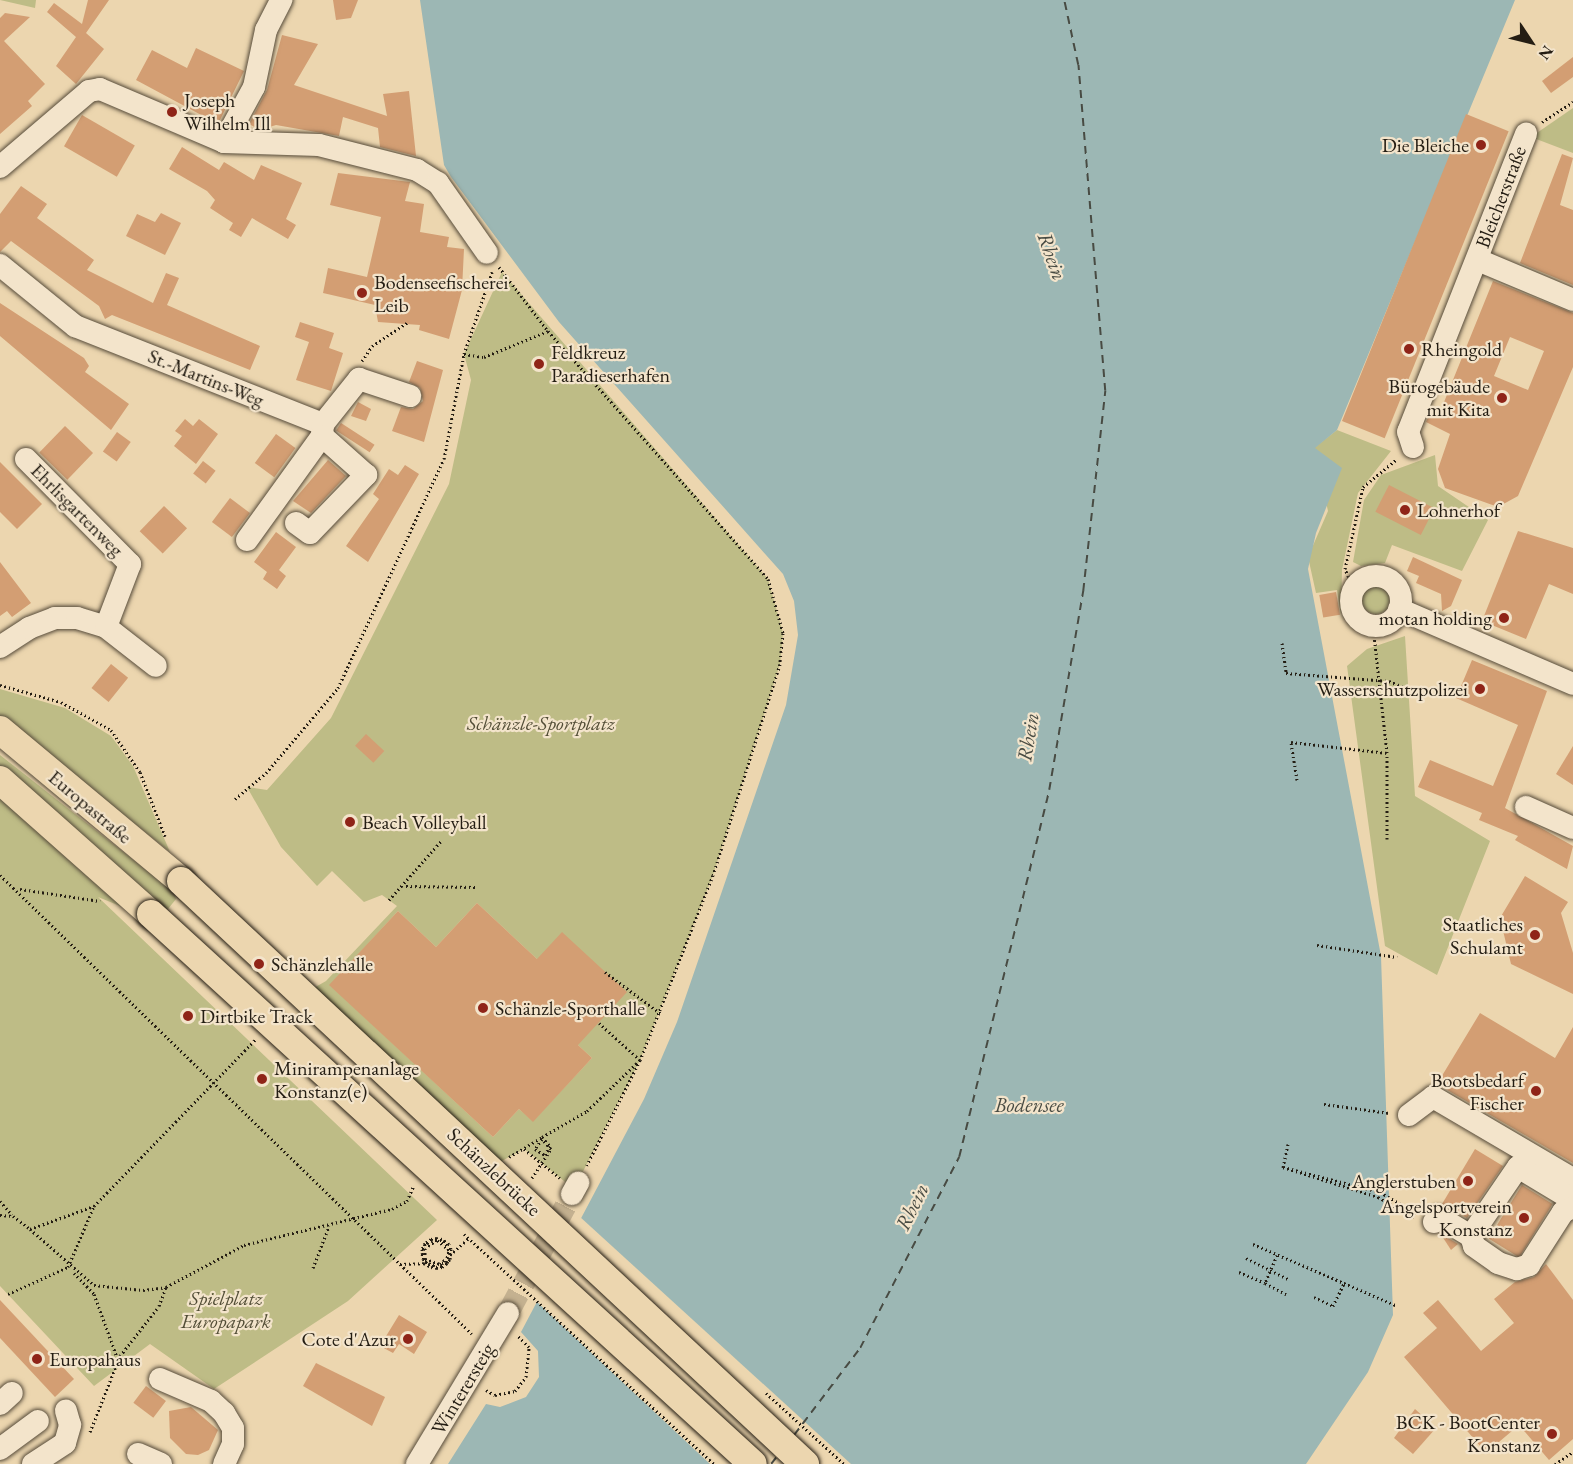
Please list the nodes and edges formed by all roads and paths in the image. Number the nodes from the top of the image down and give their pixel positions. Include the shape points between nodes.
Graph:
1 (281, 0) edge
2 (1573, 102) edge
3 (1526, 134) joint
4 (224, 142) junction
5 (0, 167) edge
6 (487, 253) dead end
7 (1478, 260) junction
8 (0, 265) edge
9 (1573, 300) edge
10 (408, 321) dead end
11 (548, 331) junction
12 (464, 354) junction
13 (360, 379) junction
14 (410, 396) dead end
15 (322, 430) junction
16 (1413, 447) joint
17 (26, 459) dead end
18 (296, 524) dead end
19 (247, 540) dead end
20 (1354, 589) junction
21 (1399, 609) junction
22 (1373, 626) junction
23 (106, 627) junction
24 (1282, 643) dead end
25 (0, 647) edge
26 (156, 666) dead end
27 (1379, 681) junction
28 (1573, 684) edge
29 (0, 685) edge
30 (1413, 691) dead end
31 (0, 730) edge
32 (1387, 753) junction
33 (0, 780) edge
34 (1297, 780) dead end
35 (235, 799) dead end
36 (1526, 807) dead end
37 (1573, 828) edge
38 (1387, 838) dead end
39 (442, 840) dead end
40 (168, 842) dead end
41 (0, 875) edge
42 (181, 881) joint
43 (405, 885) junction
44 (476, 887) dead end
45 (19, 888) junction
46 (389, 900) dead end
47 (111, 904) dead end
48 (151, 914) joint
49 (1317, 945) dead end
50 (1397, 957) dead end
51 (605, 972) dead end
52 (660, 1013) junction
53 (599, 1023) dead end
54 (640, 1060) junction
55 (214, 1079) junction
56 (1324, 1104) dead end
57 (1409, 1115) joint
58 (542, 1137) junction
59 (1288, 1144) dead end
60 (1283, 1167) junction
61 (1573, 1179) edge
62 (531, 1180) dead end
63 (419, 1182) dead end
64 (1573, 1200) edge
65 (0, 1202) edge
66 (94, 1206) junction
67 (1573, 1207) edge
68 (0, 1215) edge
69 (13, 1216) junction
70 (1425, 1220) junction
71 (354, 1221) junction
72 (329, 1227) junction
73 (30, 1229) junction
74 (1472, 1236) junction
75 (468, 1239) dead end
76 (1253, 1244) dead end
77 (1277, 1255) junction
78 (1246, 1258) dead end
79 (400, 1264) junction
80 (68, 1267) junction
81 (313, 1268) dead end
82 (1271, 1270) junction
83 (1239, 1272) dead end
84 (1290, 1280) dead end
85 (1265, 1283) junction
86 (1344, 1283) junction
87 (166, 1287) junction
88 (8, 1294) dead end
89 (1286, 1294) dead end
90 (1314, 1297) dead end
91 (1395, 1305) dead end
92 (505, 1319) joint
93 (488, 1349) junction
94 (118, 1360) junction
95 (160, 1379) dead end
96 (469, 1379) junction
97 (66, 1411) dead end
98 (38, 1421) dead end
99 (85, 1441) dead end
100 (0, 1449) edge
101 (1573, 1452) edge
102 (138, 1454) dead end
103 (33, 1464) edge
104 (161, 1464) edge
105 (224, 1464) edge
106 (417, 1464) edge
107 (753, 1464) edge
108 (805, 1464) edge
109 (1555, 1464) edge

1 - 4 street via 266,30 254,87
2 - 3 path
3 - 7 street, Bleicherstraße
4 - 5 street via 100,89 89,91
4 - 6 street via 319,145 417,170 438,183
7 - 9 street, Bleicherstraße
7 - 16 street, Bleicherstraße via 1408,432
8 - 15 street, St.-Martins-Weg via 75,326
10 - 13 path via 372,346 360,366
11 - 12 path via 484,357
11 - 12 path via 495,263
11 - 52 path via 768,579 779,613 777,672 713,875
12 - 35 path via 437,479 338,688 266,773
13 - 14 street
13 - 15 street
15 - 18 street, St.-Martins-Weg via 366,475 310,533
15 - 19 street
16 - 20 path via 1363,487 1345,569
17 - 23 street, Ehrlisgartenweg via 130,564
20 - 21 street via 1374,576 1389,580 1399,593
20 - 22 street via 1354,613
21 - 22 street via 1389,622
21 - 28 street
22 - 27 path
23 - 25 street via 55,618
23 - 26 street
24 - 27 path via 1286,674
27 - 30 path
27 - 32 path
29 - 40 path via 61,702 111,730 140,772
31 - 42 main road, Europastraße
32 - 34 path via 1291,742
32 - 38 path
33 - 48 main road, Europastraße
36 - 37 street
39 - 43 path
41 - 45 path
42 - 108 main road, Schänzlebrücke, bridge
43 - 44 path
43 - 46 path
45 - 47 path
45 - 55 path
48 - 107 main road, Schänzlebrücke, bridge
49 - 50 path
51 - 52 path
52 - 54 path
53 - 54 path
54 - 58 path via 587,1111
54 - 58 path via 575,1189 524,1149
55 - 66 path
55 - 71 path
56 - 57 path
57 - 61 street via 1433,1097
58 - 62 path, bridge via 550,1146 545,1155 535,1149 542,1139 551,1149
59 - 60 path
60 - 70 path via 1378,1197
60 - 70 path via 1380,1192
63 - 71 path via 407,1201
64 - 74 street via 1518,1167
65 - 69 path
66 - 73 path
66 - 80 path
67 - 74 street via 1563,1212 1529,1265 1516,1269 1486,1257
68 - 69 path
69 - 73 path
70 - 74 street via 1439,1217
71 - 72 path
71 - 79 path
72 - 81 path
72 - 87 path via 244,1245
73 - 80 path
75 - 79 path, bridge via 460,1246 453,1253 445,1261 436,1265 425,1259 427,1244 441,1241 449,1250 449,1254 448,1259 446,1262 436,1266 423,1258 425,1244 441,1240 450,1249 450,1254 449,1259 447,1263 436,1267 423,1260 421,1255 425,1243 442,1239 449,1244 451,1249 451,1254 450,1259 447,1264 436,1268 424,1263
76 - 77 path
77 - 82 path
77 - 86 path
78 - 82 path
79 - 93 path
80 - 87 path via 94,1285 117,1291
80 - 88 path
80 - 94 path via 94,1294
82 - 84 path
82 - 85 path
83 - 85 path
85 - 89 path
86 - 90 path via 1333,1306
86 - 91 path
87 - 94 path via 159,1306
92 - 93 street, Winterersteig
92 - 96 path via 529,1347 526,1377 515,1391 495,1395
93 - 96 street, Winterersteig
94 - 99 path
95 - 105 street via 212,1401 224,1413 233,1428 233,1444
96 - 106 street, Winterersteig
97 - 103 street via 70,1425 65,1443
98 - 100 street
101 - 109 path
102 - 104 street

